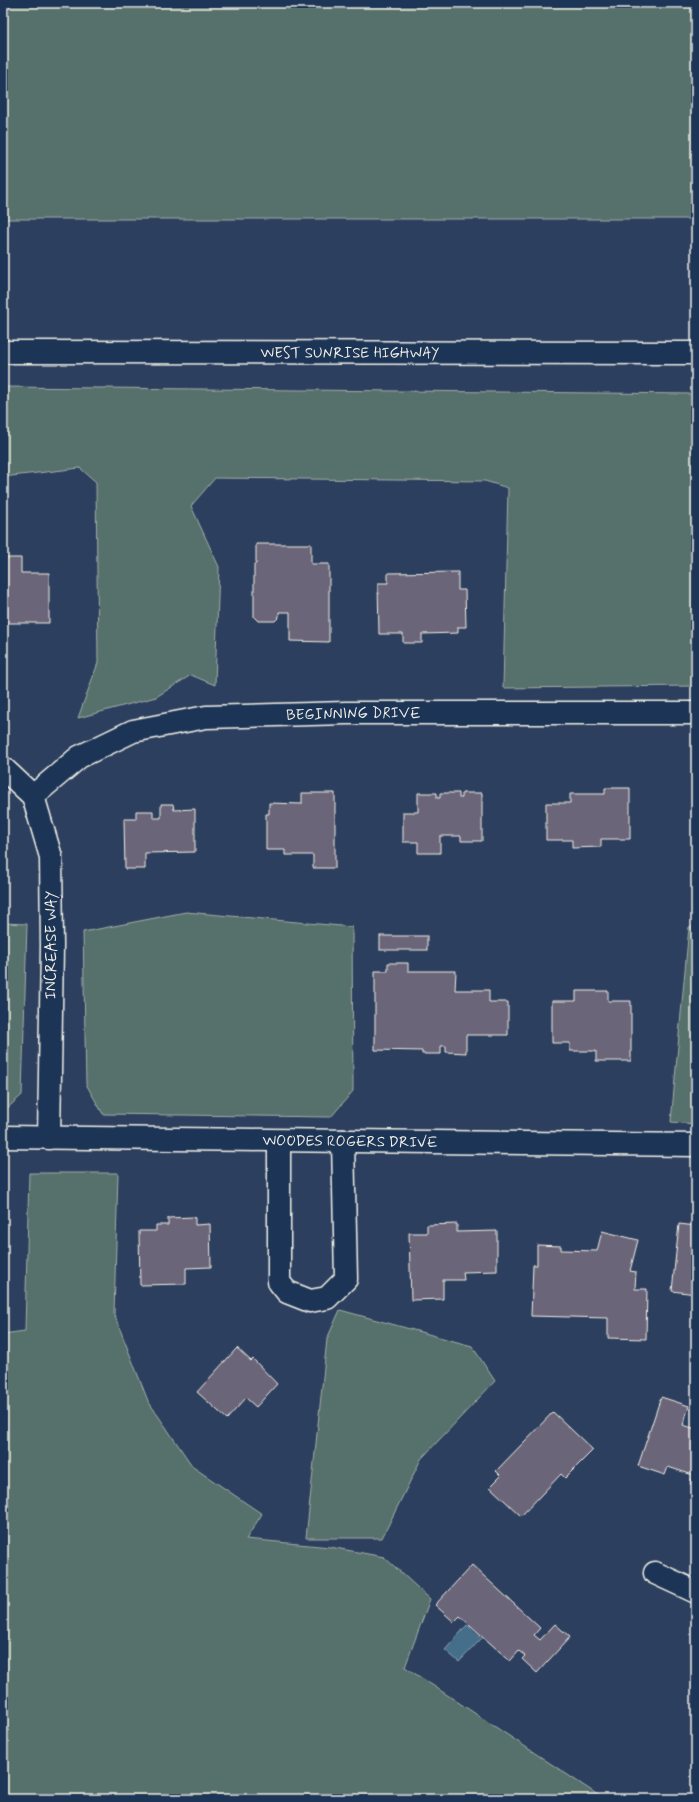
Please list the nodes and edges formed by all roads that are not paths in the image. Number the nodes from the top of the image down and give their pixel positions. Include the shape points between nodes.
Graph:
1 (3, 352) edge
2 (696, 353) edge
3 (696, 713) edge
4 (3, 768) edge
5 (33, 796) junction
6 (3, 1137) edge
7 (50, 1138) junction
8 (280, 1140) junction
9 (343, 1141) junction
10 (696, 1145) edge
11 (655, 1573) dead end
12 (696, 1592) edge

1 - 2 street, WEST SUNRISE HIGHWAY
3 - 5 street, BEGINNING DRIVE via 346,713 206,717 133,731 79,757
4 - 5 street
5 - 7 street, INCREASE WAY via 51,857
6 - 7 street, WOODES ROGERS DRIVE
7 - 8 street, WOODES ROGERS DRIVE
8 - 9 street, WOODES ROGERS DRIVE
8 - 9 street via 279,1282 287,1292 310,1301 327,1298 346,1279
9 - 10 street, WOODES ROGERS DRIVE
11 - 12 street

